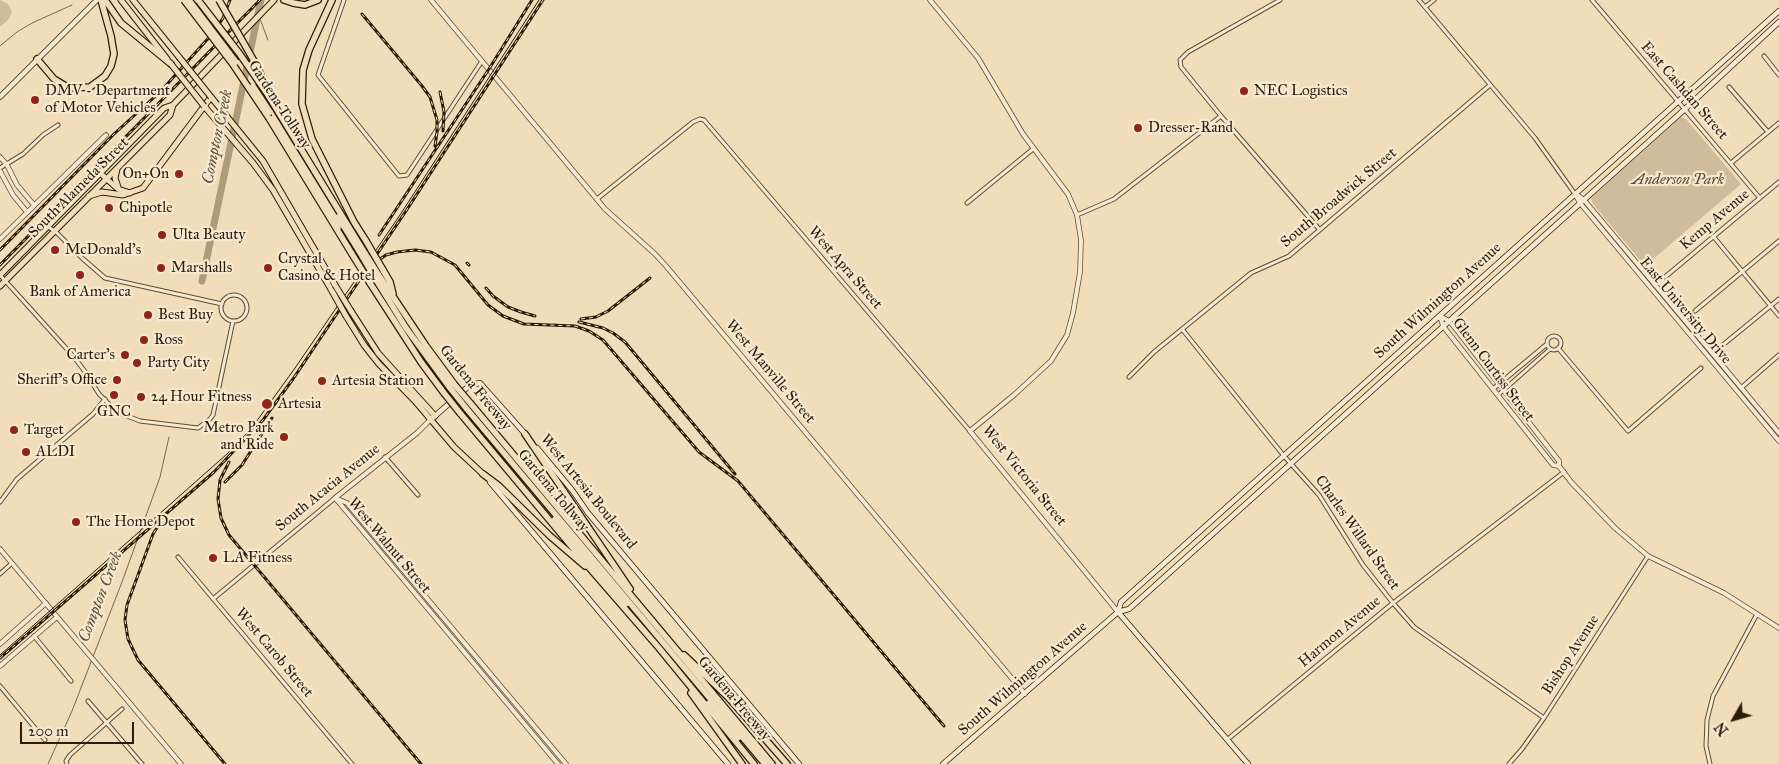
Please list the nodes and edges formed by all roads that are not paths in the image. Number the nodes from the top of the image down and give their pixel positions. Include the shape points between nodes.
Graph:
1 (97, 0) edge
2 (101, 0) edge
3 (105, 0) edge
4 (121, 0) edge
5 (134, 0) edge
6 (184, 0) edge
7 (189, 0) edge
8 (198, 0) edge
9 (219, 0) edge
10 (274, 0) edge
11 (284, 0) edge
12 (318, 0) edge
13 (332, 0) edge
14 (344, 0) edge
15 (431, 0) edge
16 (930, 0) edge
17 (1280, 0) edge
18 (1419, 0) edge
19 (1434, 0) edge
20 (1592, 0) edge
21 (1425, 7) junction
22 (1779, 12) edge
23 (1779, 22) edge
24 (1764, 56) dead end
25 (38, 59) junction
26 (482, 61) junction
27 (171, 64) junction
28 (1779, 75) edge
29 (1490, 85) junction
30 (1729, 87) dead end
31 (268, 95) junction
32 (0, 97) edge
33 (211, 97) junction
34 (1679, 102) junction
35 (173, 105) junction
36 (202, 108) junction
37 (1685, 109) junction
38 (269, 115) junction
39 (1221, 116) junction
40 (1779, 123) edge
41 (58, 125) dead end
42 (1768, 132) junction
43 (106, 135) dead end
44 (1033, 149) junction
45 (0, 158) edge
46 (1731, 163) junction
47 (7, 165) junction
48 (118, 166) junction
49 (0, 170) edge
50 (100, 173) junction
51 (106, 179) junction
52 (1779, 182) edge
53 (118, 189) junction
54 (130, 193) junction
55 (1575, 194) junction
56 (89, 196) junction
57 (282, 198) junction
58 (1759, 198) junction
59 (597, 199) junction
60 (1584, 200) junction
61 (967, 203) dead end
62 (1580, 204) junction
63 (34, 205) junction
64 (27, 212) junction
65 (1077, 216) junction
66 (48, 227) junction
67 (1319, 230) junction
68 (55, 231) junction
69 (1714, 236) junction
70 (0, 239) edge
71 (1779, 241) edge
72 (357, 251) junction
73 (319, 256) junction
74 (314, 260) junction
75 (1742, 271) junction
76 (379, 274) junction
77 (0, 275) edge
78 (1666, 277) dead end
79 (5, 281) junction
80 (0, 286) edge
81 (1779, 299) edge
82 (222, 304) junction
83 (1771, 306) junction
84 (1695, 311) dead end
85 (1440, 316) junction
86 (1779, 316) edge
87 (1449, 321) junction
88 (234, 322) junction
89 (1444, 326) junction
90 (1182, 329) junction
91 (1547, 344) junction
92 (1724, 344) dead end
93 (1558, 348) junction
94 (1550, 349) junction
95 (1779, 356) edge
96 (1701, 368) dead end
97 (1129, 377) dead end
98 (1499, 384) junction
99 (452, 386) junction
100 (1493, 389) junction
101 (1739, 389) junction
102 (1503, 390) junction
103 (1498, 395) junction
104 (105, 399) junction
105 (468, 406) junction
106 (433, 418) junction
107 (466, 420) junction
108 (970, 431) junction
109 (1779, 432) edge
110 (525, 434) junction
111 (1779, 441) edge
112 (1284, 456) junction
113 (385, 457) junction
114 (1291, 464) junction
115 (1559, 466) junction
116 (1564, 472) junction
117 (483, 474) junction
118 (418, 495) dead end
119 (335, 498) junction
120 (0, 502) edge
121 (377, 539) junction
122 (372, 544) junction
123 (0, 549) edge
124 (1648, 556) junction
125 (178, 557) dead end
126 (12, 563) junction
127 (593, 572) junction
128 (0, 574) edge
129 (416, 585) junction
130 (411, 589) junction
131 (213, 599) junction
132 (46, 603) junction
133 (1393, 603) junction
134 (1118, 612) junction
135 (1757, 614) junction
136 (648, 615) junction
137 (56, 617) junction
138 (1779, 628) edge
139 (34, 636) junction
140 (668, 640) junction
141 (0, 644) edge
142 (659, 648) junction
143 (0, 666) edge
144 (490, 673) junction
145 (485, 678) junction
146 (71, 681) dead end
147 (0, 686) edge
148 (1025, 694) junction
149 (88, 701) dead end
150 (122, 710) dead end
151 (1544, 718) junction
152 (107, 723) junction
153 (543, 736) junction
154 (1228, 739) junction
155 (45, 740) dead end
156 (538, 740) junction
157 (67, 762) edge
158 (142, 764) edge
159 (181, 764) edge
160 (352, 764) edge
161 (558, 764) edge
162 (566, 764) edge
163 (728, 764) edge
164 (742, 764) edge
165 (754, 764) edge
166 (760, 764) edge
167 (765, 764) edge
168 (772, 764) edge
169 (787, 764) edge
170 (799, 764) edge
171 (943, 764) edge
172 (1248, 764) edge
173 (1509, 764) edge
174 (1710, 764) edge

1 - 25 main road
2 - 25 highway via 113,45 113,60 105,76 85,88 64,86
3 - 27 highway via 125,27
4 - 27 main road
5 - 33 main road, bridge
6 - 38 highway, Gardena Freeway, bridge
7 - 38 highway, Gardena Tollway, bridge via 228,50
8 - 31 highway, bridge
9 - 31 highway, bridge via 258,68
10 - 35 main road, South Alameda Street, bridge
11 - 12 highway via 293,4 310,4
13 - 76 highway, bridge via 303,70 302,104 312,139 366,241
14 - 26 street via 318,74 395,173 403,177
15 - 26 street, West Manville Street
16 - 44 street, West Victoria Street via 965,41
17 - 39 street via 1188,52 1180,60 1181,67
18 - 21 street, East University Drive
19 - 21 street
20 - 34 street, East Cashdan Street
21 - 29 street, East University Drive
22 - 34 main road, South Wilmington Avenue
23 - 37 main road, South Wilmington Avenue
24 - 28 street
25 - 32 main road
26 - 59 street, West Manville Street
27 - 36 main road, bridge
29 - 55 street, East University Drive via 1535,138
29 - 67 street, South Broadwick Street
30 - 42 street
31 - 72 highway, Gardena Tollway
33 - 36 main road, bridge
33 - 57 main road via 256,150
34 - 37 street, East Cashdan Street
34 - 55 main road, South Wilmington Avenue
35 - 48 main road, South Alameda Street via 170,115
35 - 50 main road, South Alameda Street via 164,108
36 - 54 main road via 147,184
36 - 57 main road
37 - 46 street, East Cashdan Street
37 - 60 main road, South Wilmington Avenue
38 - 72 highway, Gardena Freeway via 338,230
39 - 65 street via 1114,199
39 - 67 street
40 - 42 street
41 - 47 street
42 - 46 street
43 - 63 street, South Alameda Street
44 - 61 street
44 - 65 street, West Victoria Street via 1068,194
45 - 47 street
46 - 58 street, East Cashdan Street
47 - 49 street
47 - 63 street via 17,185
48 - 51 main road, South Alameda Street
48 - 53 main road via 115,178
49 - 64 street via 13,195
50 - 51 main road
50 - 66 main road, South Alameda Street
51 - 53 main road
51 - 56 main road, South Alameda Street
52 - 58 street, Kemp Avenue
53 - 54 main road
54 - 56 main road via 123,196 102,192
55 - 60 street, East University Drive
55 - 62 street, East University Drive
55 - 85 main road, South Wilmington Avenue
56 - 68 main road, South Alameda Street
57 - 73 main road
57 - 74 main road
58 - 69 street, Kemp Avenue
59 - 108 street, West Apra Street via 694,122 704,120
59 - 148 street, West Manville Street via 666,266
60 - 62 main road, South Wilmington Avenue
60 - 101 street, East University Drive
62 - 87 main road, South Wilmington Avenue
62 - 101 street, East University Drive
63 - 64 street, South Alameda Street
64 - 70 street, South Alameda Street
65 - 108 street, West Victoria Street via 1081,240 1080,272 1067,335 1051,360
66 - 68 street
66 - 77 main road, South Alameda Street
67 - 90 street, South Broadwick Street via 1289,256 1251,273
68 - 79 main road, South Alameda Street
68 - 82 street via 105,278
69 - 75 street
69 - 78 street, Kemp Avenue
71 - 75 street
72 - 76 highway, Gardena Tollway, bridge
72 - 107 highway, Gardena Freeway, bridge via 370,283 411,347
73 - 74 main road
73 - 106 main road, bridge via 368,338
74 - 106 main road, bridge via 364,345
75 - 83 street
75 - 84 street
76 - 99 highway, Gardena Tollway via 406,328
76 - 99 highway, Gardena Freeway via 390,282 395,301
77 - 79 street
79 - 80 main road, South Alameda Street
79 - 104 street via 74,357
81 - 83 street
82 - 88 street via 223,316
82 - 88 street via 233,296 245,302 245,315
83 - 86 street
83 - 92 street
85 - 87 street, Glenn Curtiss Street
85 - 89 street, Glenn Curtiss Street
85 - 112 main road, South Wilmington Avenue
87 - 89 main road, South Wilmington Avenue
87 - 98 street, Glenn Curtiss Street
88 - 104 street via 213,415 203,426 198,428 130,418
89 - 100 street, Glenn Curtiss Street
89 - 114 main road, South Wilmington Avenue
90 - 97 street, South Broadwick Street
90 - 112 street, Charles Willard Street
91 - 93 street via 1548,339 1554,336 1560,341
91 - 94 street
91 - 98 street
93 - 94 street
93 - 96 street via 1628,431
94 - 102 street
95 - 101 street
98 - 100 street
98 - 102 street, Glenn Curtiss Street
99 - 105 highway, Gardena Freeway, bridge
100 - 103 street, Glenn Curtiss Street
101 - 109 street, East University Drive
101 - 111 street, East University Drive
102 - 103 street
102 - 115 street, Glenn Curtiss Street
103 - 115 street, Glenn Curtiss Street via 1553,465
104 - 120 street via 93,414 18,480
105 - 136 highway, Gardena Freeway
105 - 167 highway, Gardena Tollway
106 - 110 main road, West Artesia Boulevard via 470,385 480,383
106 - 113 street, South Acacia Avenue
106 - 117 main road via 454,447
107 - 127 highway, Gardena Freeway
107 - 166 highway, Gardena Tollway via 473,421
108 - 134 street, West Victoria Street
110 - 136 highway
110 - 170 main road, West Artesia Boulevard
112 - 114 street, Charles Willard Street
112 - 134 main road, South Wilmington Avenue via 1122,602
113 - 118 street
113 - 119 street, South Acacia Avenue
114 - 133 street, Charles Willard Street via 1318,495 1363,565
114 - 134 main road, South Wilmington Avenue via 1129,609
115 - 116 street, Glenn Curtiss Street
116 - 124 street, Glenn Curtiss Street via 1582,496
116 - 133 street, Harmon Avenue
117 - 127 highway
117 - 163 main road
119 - 121 street, West Walnut Street via 347,503
119 - 122 street, West Walnut Street
119 - 131 street, South Acacia Avenue
121 - 122 street
121 - 129 street, West Walnut Street
122 - 130 street, West Walnut Street
123 - 126 street
124 - 135 street, Glenn Curtiss Street via 1724,593
124 - 151 street, Bishop Avenue
125 - 131 street, West Carob Street
126 - 128 street
126 - 132 street
127 - 142 highway, Gardena Freeway
129 - 130 street
129 - 144 street, West Walnut Street
130 - 145 street, West Walnut Street
131 - 160 street, West Carob Street
132 - 137 street
132 - 141 street
133 - 151 street, Charles Willard Street via 1414,627
133 - 154 street, Harmon Avenue
134 - 148 main road, South Wilmington Avenue
134 - 154 main road, West Victoria Street
135 - 138 street, Glenn Curtiss Street
135 - 174 street via 1713,696 1706,746
136 - 140 highway, Gardena Freeway
137 - 139 street
137 - 159 street
139 - 143 street
139 - 146 street
140 - 168 highway, Gardena Freeway
140 - 169 highway via 729,698
142 - 164 highway
142 - 165 highway, Gardena Freeway
144 - 145 street
144 - 153 street, West Walnut Street
145 - 156 street, West Walnut Street
147 - 155 street
148 - 171 main road, South Wilmington Avenue
149 - 152 street
150 - 152 street
151 - 173 street, Bishop Avenue
152 - 157 street via 70,755
152 - 158 street
153 - 156 street
153 - 162 street, West Walnut Street
154 - 172 main road, West Victoria Street
156 - 161 street, West Walnut Street

